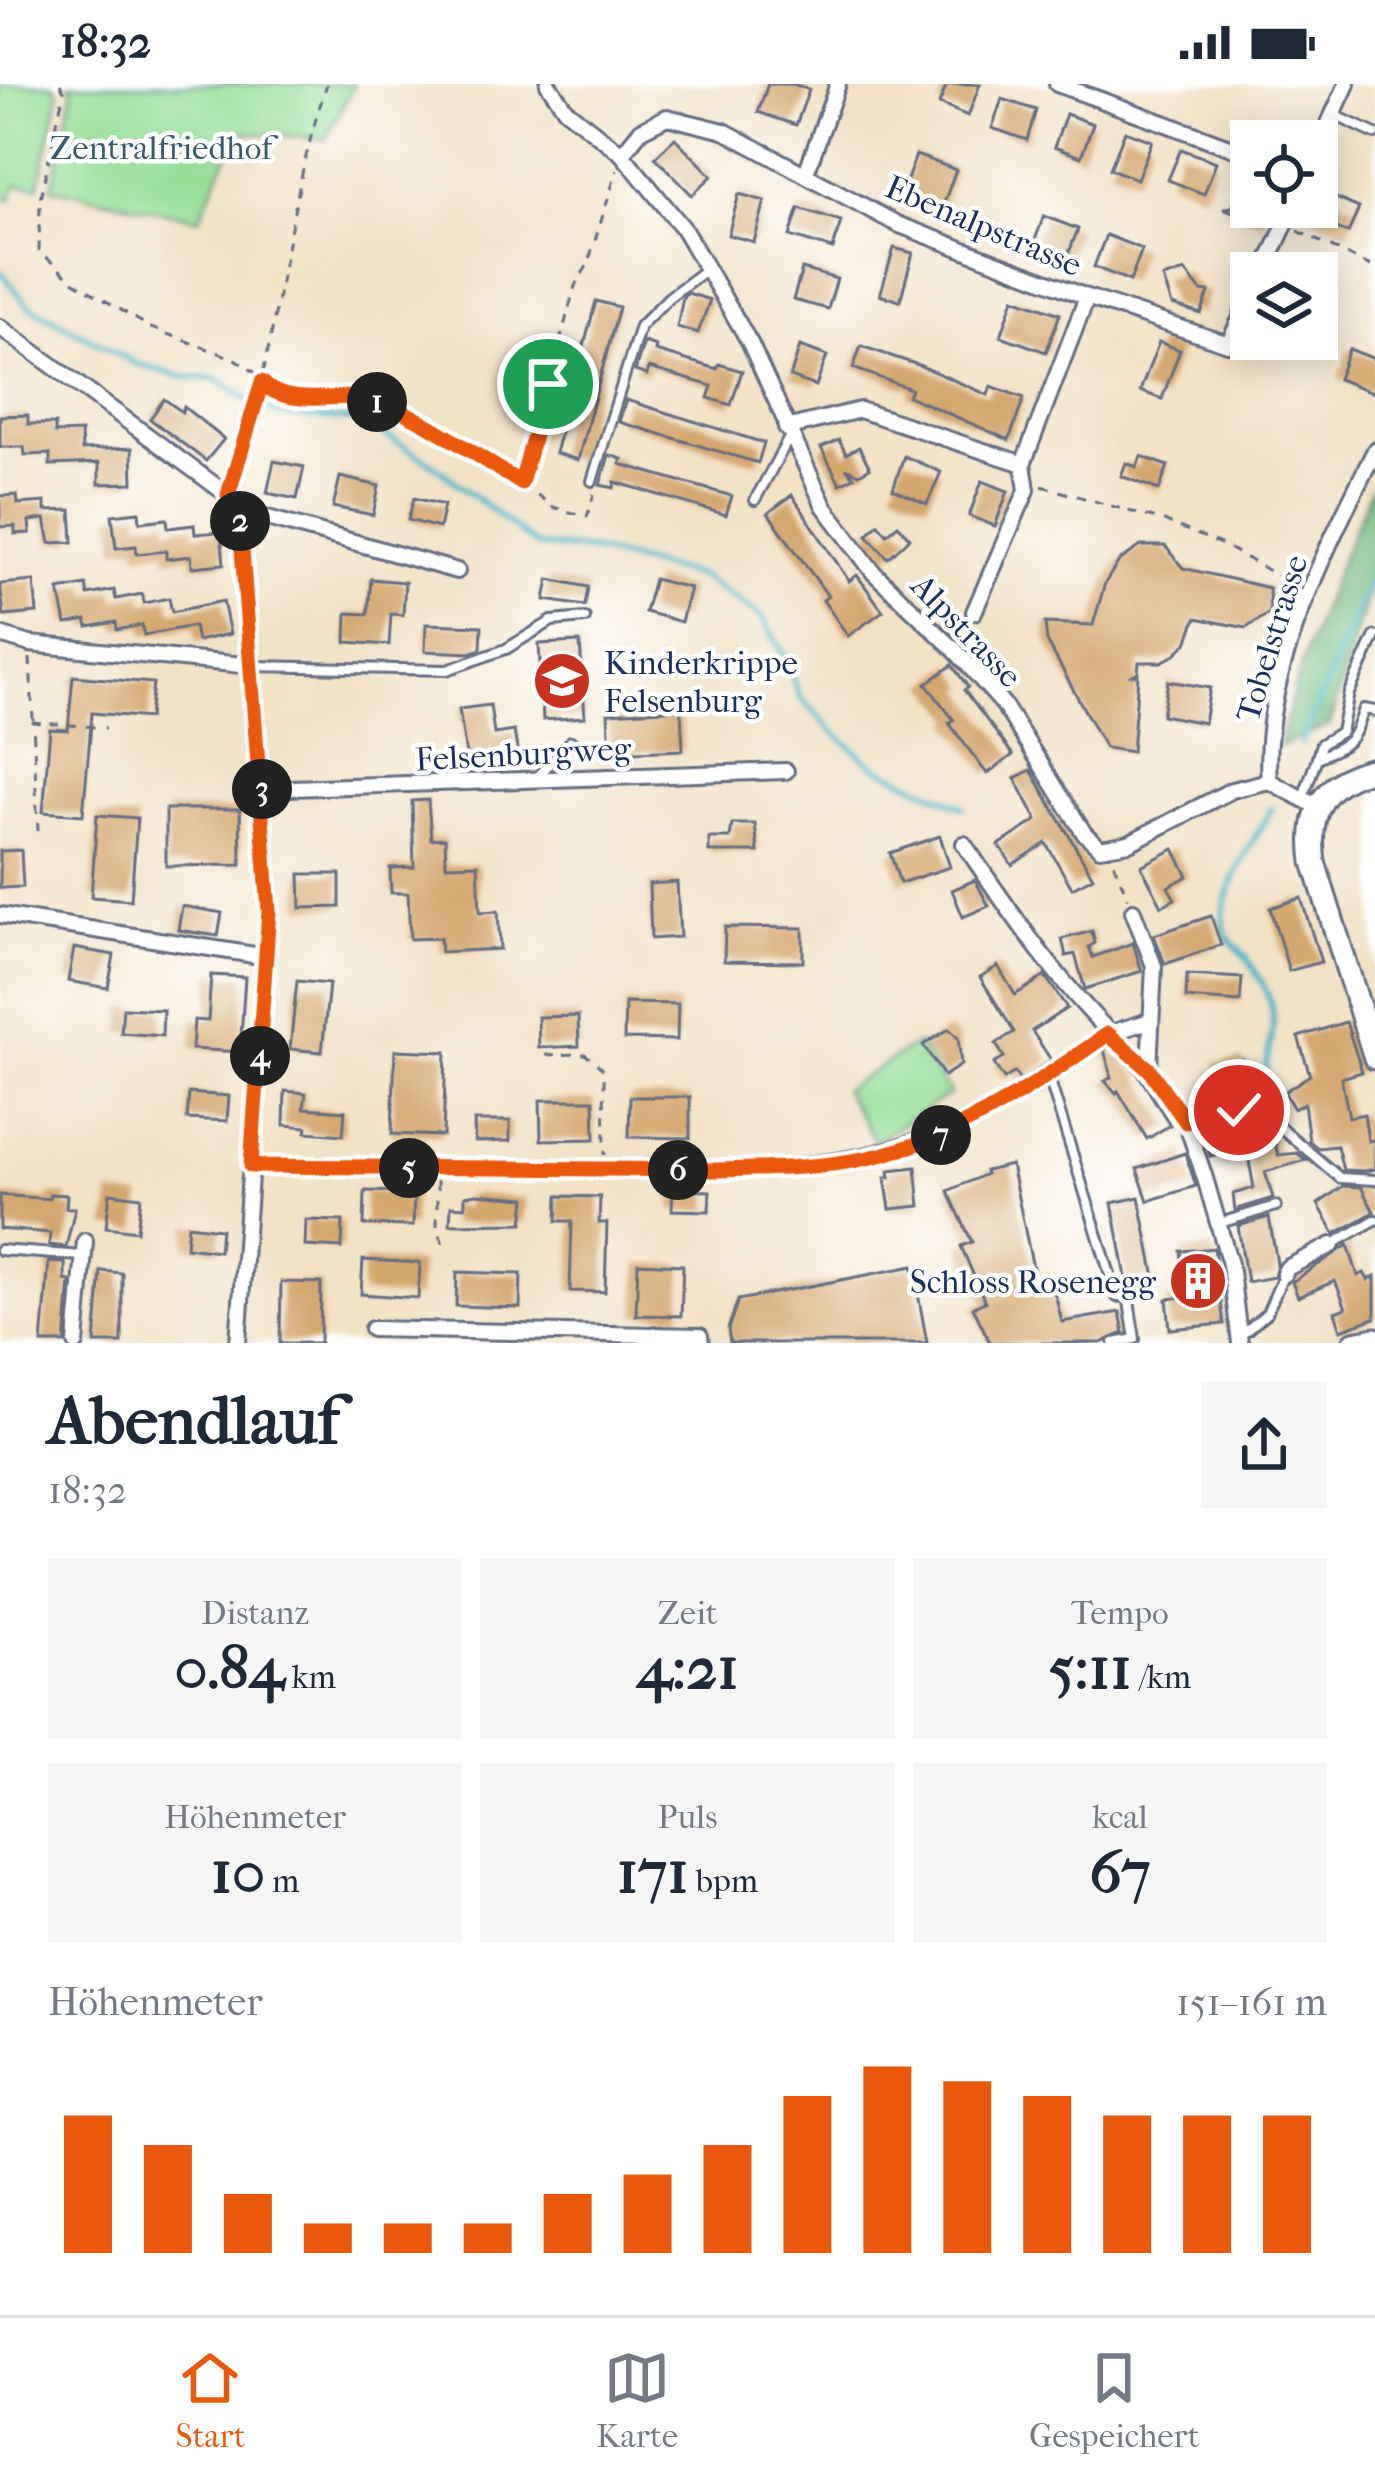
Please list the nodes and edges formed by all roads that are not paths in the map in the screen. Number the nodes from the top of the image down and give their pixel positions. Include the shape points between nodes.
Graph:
1 (548, 84) edge
2 (838, 84) edge
3 (1058, 84) edge
4 (1347, 84) edge
5 (1333, 114) junction
6 (1330, 120) edge
7 (1375, 134) edge
8 (1230, 147) edge
9 (622, 154) junction
10 (806, 173) junction
11 (709, 268) junction
12 (1087, 297) junction
13 (0, 327) edge
14 (1230, 340) edge
15 (788, 432) junction
16 (1375, 450) edge
17 (1023, 464) junction
18 (592, 481) dead end
19 (754, 500) dead end
20 (239, 510) junction
21 (457, 571) dead end
22 (974, 612) dead end
23 (585, 618) dead end
24 (0, 635) edge
25 (1375, 636) edge
26 (253, 666) junction
27 (1375, 711) edge
28 (571, 741) dead end
29 (1317, 758) junction
30 (1375, 769) edge
31 (786, 771) dead end
32 (536, 778) junction
33 (1268, 781) junction
34 (262, 789) junction
35 (1310, 803) junction
36 (964, 844) dead end
37 (1133, 911) road end
38 (0, 915) edge
39 (267, 958) junction
40 (1149, 1021) junction
41 (1108, 1034) junction
42 (1375, 1058) edge
43 (1149, 1069) junction
44 (1048, 1076) junction
45 (1186, 1122) junction
46 (251, 1166) junction
47 (1375, 1180) edge
48 (1276, 1206) dead end
49 (1375, 1220) edge
50 (1218, 1224) junction
51 (1331, 1245) joint
52 (84, 1249) joint
53 (0, 1250) edge
54 (1284, 1274) joint
55 (372, 1329) dead end
56 (1375, 1339) edge
57 (1240, 1340) edge
58 (76, 1343) edge
59 (238, 1343) edge
60 (701, 1343) edge
61 (1114, 1343) edge
62 (1354, 1343) edge

1 - 9 street, Alpstrasse via 566,110
2 - 10 street
3 - 8 street
4 - 5 street
5 - 6 street
5 - 7 lane
9 - 10 street, Ebenalpstrasse via 641,130 667,117 724,130
9 - 11 street, Alpstrasse
10 - 12 street, Ebenalpstrasse via 897,224
11 - 15 street, Alpstrasse
11 - 18 lane via 640,326
12 - 14 street, Ebenalpstrasse
12 - 17 street
13 - 20 street
15 - 17 street via 860,410
15 - 19 lane
15 - 33 street, Alpstrasse via 824,506 874,573 1003,704 1100,848
16 - 33 street, Tobelstrasse via 1306,592 1270,720
17 - 22 street via 1027,490
20 - 21 street
20 - 26 street
23 - 26 lane via 552,621 506,650 447,670
24 - 26 street
25 - 29 lane via 1341,732 1321,744
26 - 34 street
27 - 29 lane via 1364,709 1348,744
28 - 32 lane
29 - 35 lane
30 - 35 main road via 1348,776
31 - 32 street, Felsenburgweg
32 - 34 street, Felsenburgweg
33 - 35 street
34 - 39 street
35 - 42 main road via 1314,862
36 - 41 street via 1042,958
37 - 40 street via 1154,966
38 - 39 street
39 - 46 street
40 - 41 street
40 - 43 street
41 - 43 street
41 - 44 street
43 - 45 street
44 - 46 street via 940,1136 855,1161 777,1169
44 - 61 lane via 1117,1297 1129,1295 1135,1339
45 - 47 lane via 1260,1110 1340,1178
45 - 50 street
46 - 59 street
48 - 50 lane
49 - 51 lane
50 - 57 street
51 - 54 street
52 - 53 lane
52 - 58 street
54 - 57 lane via 1267,1313
55 - 60 street via 700,1336
56 - 62 main road

